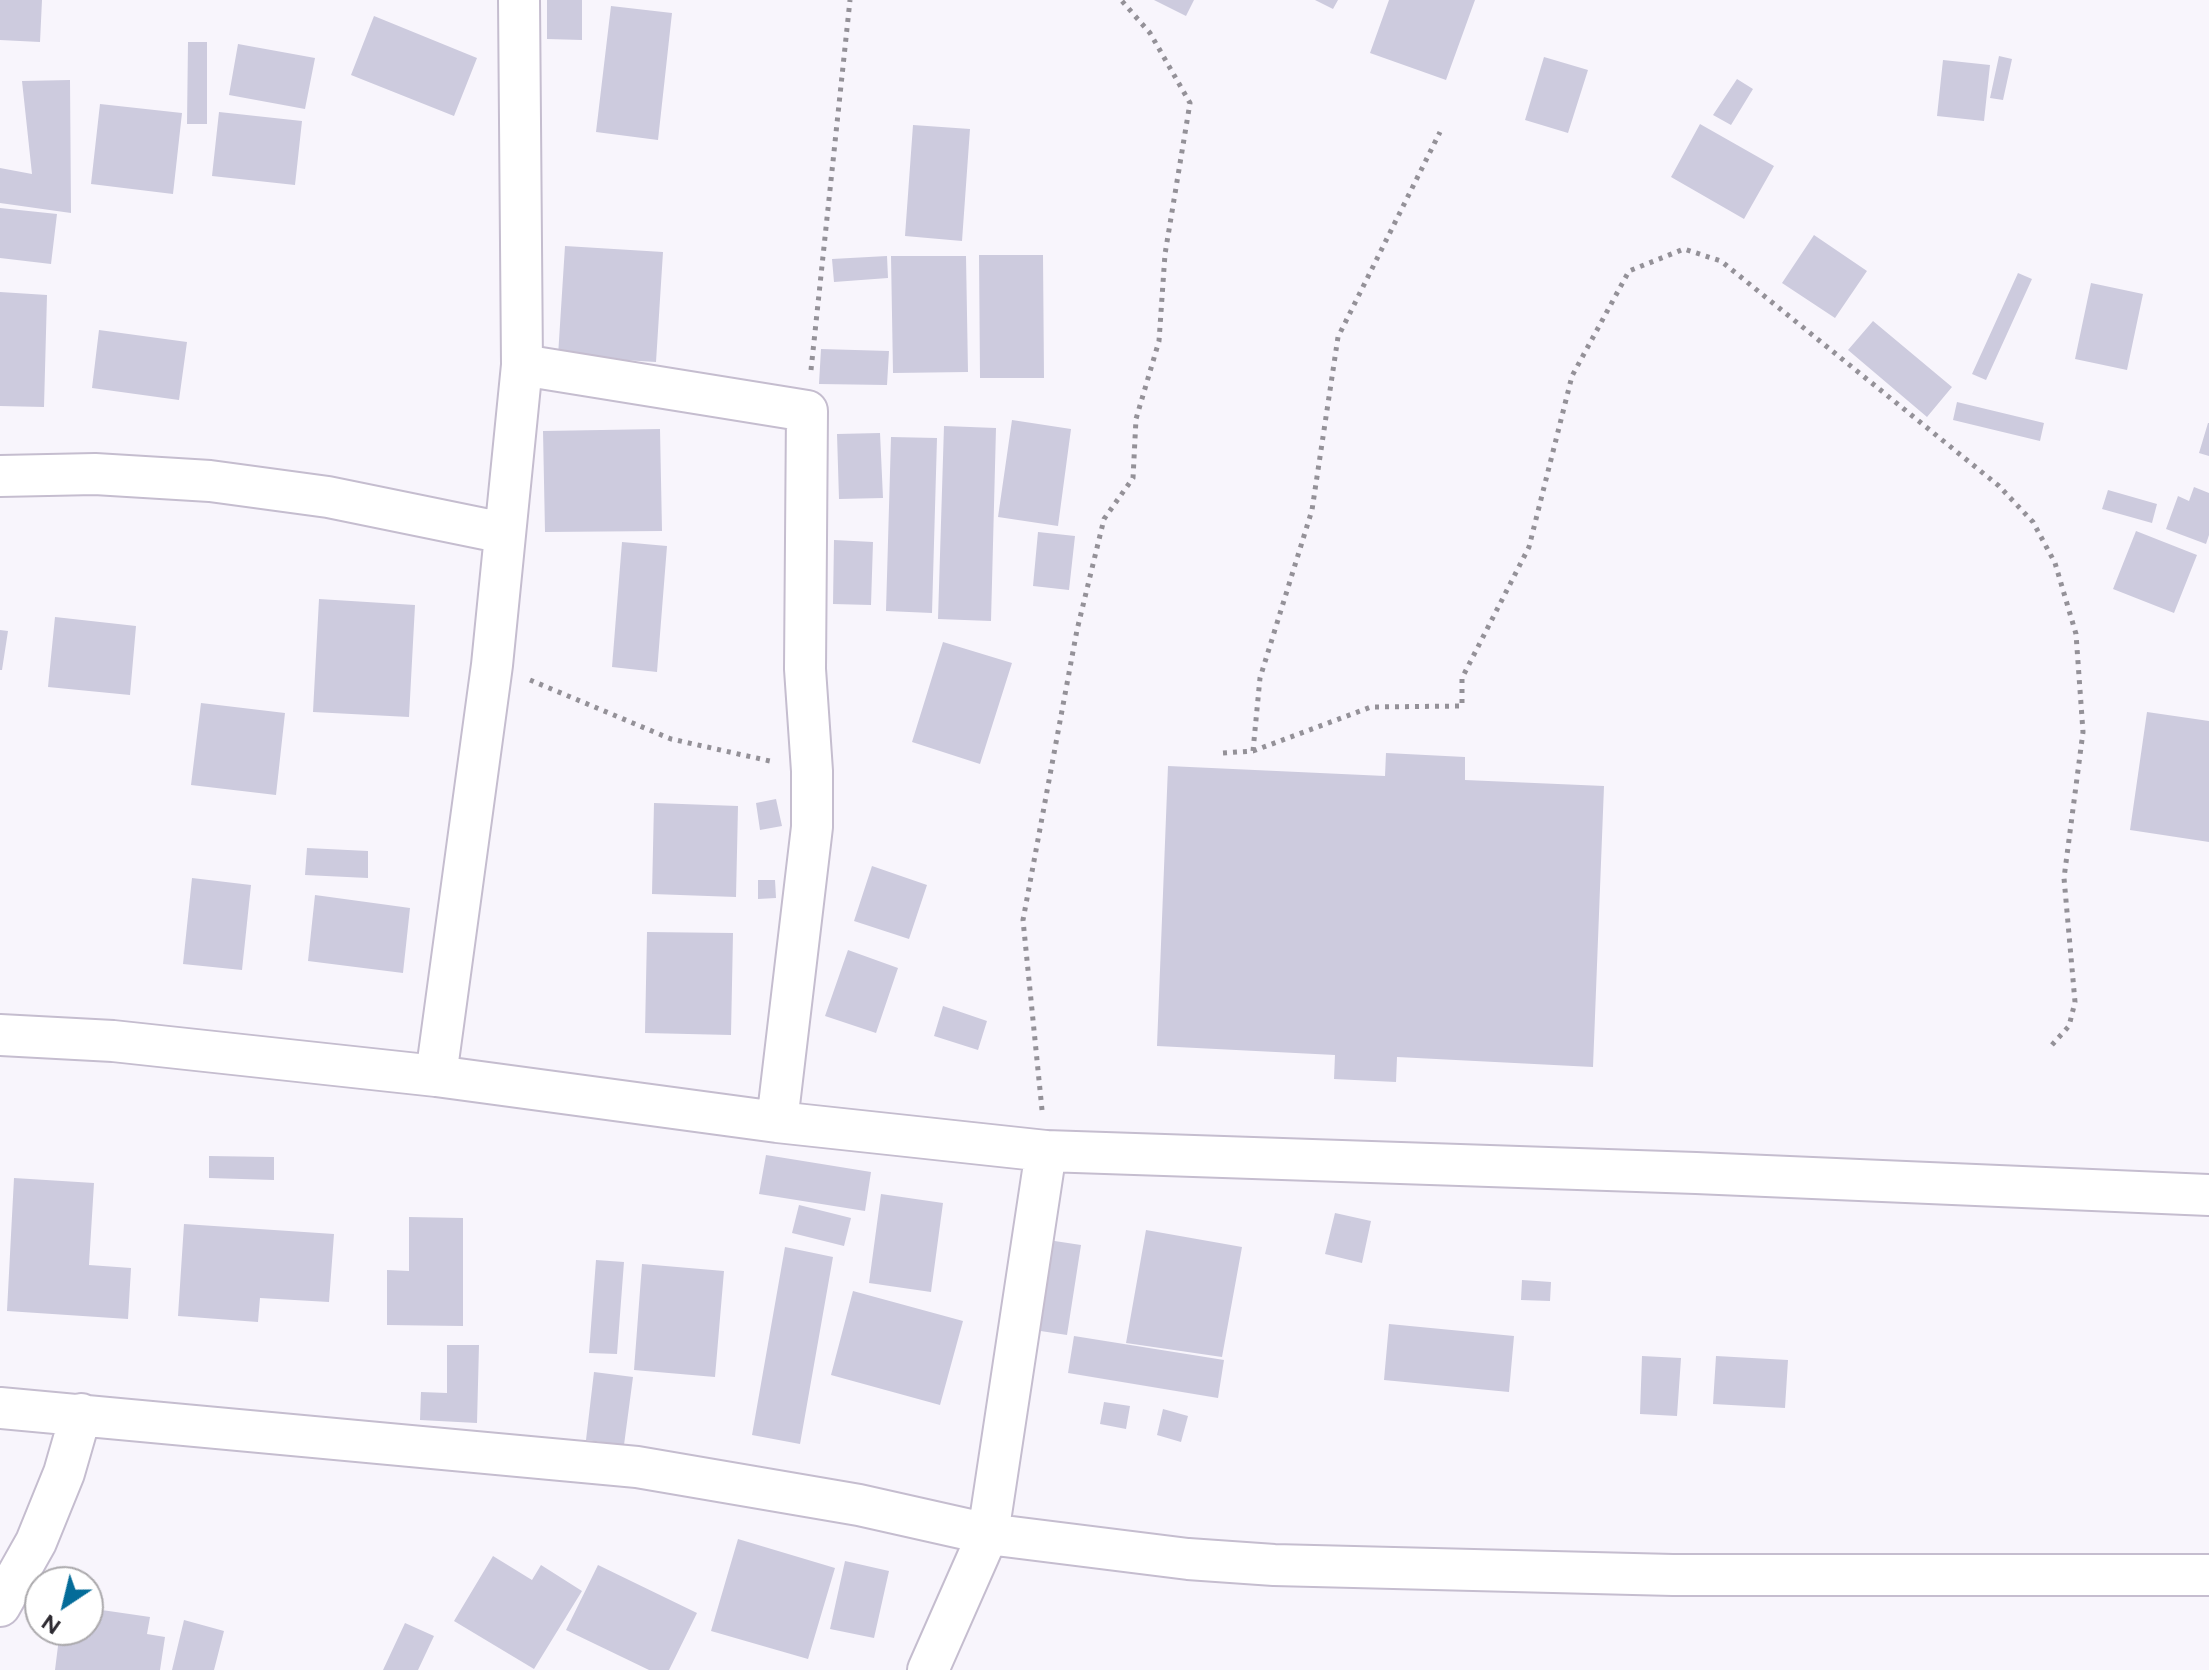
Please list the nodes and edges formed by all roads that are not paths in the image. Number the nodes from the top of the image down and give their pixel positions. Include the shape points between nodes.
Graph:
1 (519, 0) edge
2 (522, 365) junction
3 (0, 476) edge
4 (504, 533) junction
5 (0, 1035) edge
6 (436, 1076) junction
7 (777, 1122) junction
8 (1046, 1151) junction
9 (2209, 1195) edge
10 (0, 1408) edge
11 (81, 1414) junction
12 (988, 1534) junction
13 (2209, 1575) edge
14 (0, 1606) edge
15 (928, 1670) edge

1 - 2 street
2 - 4 street
2 - 7 street via 807,411 805,669 812,827
3 - 4 street via 95,474 210,481 328,497
4 - 6 street via 492,665
5 - 6 street via 113,1041
6 - 7 street
7 - 8 street
8 - 9 street
8 - 12 street
10 - 11 street
11 - 12 street via 637,1467 859,1505
11 - 14 street via 36,1542
12 - 13 street via 1115,1552 1274,1565 1673,1575
12 - 15 street

